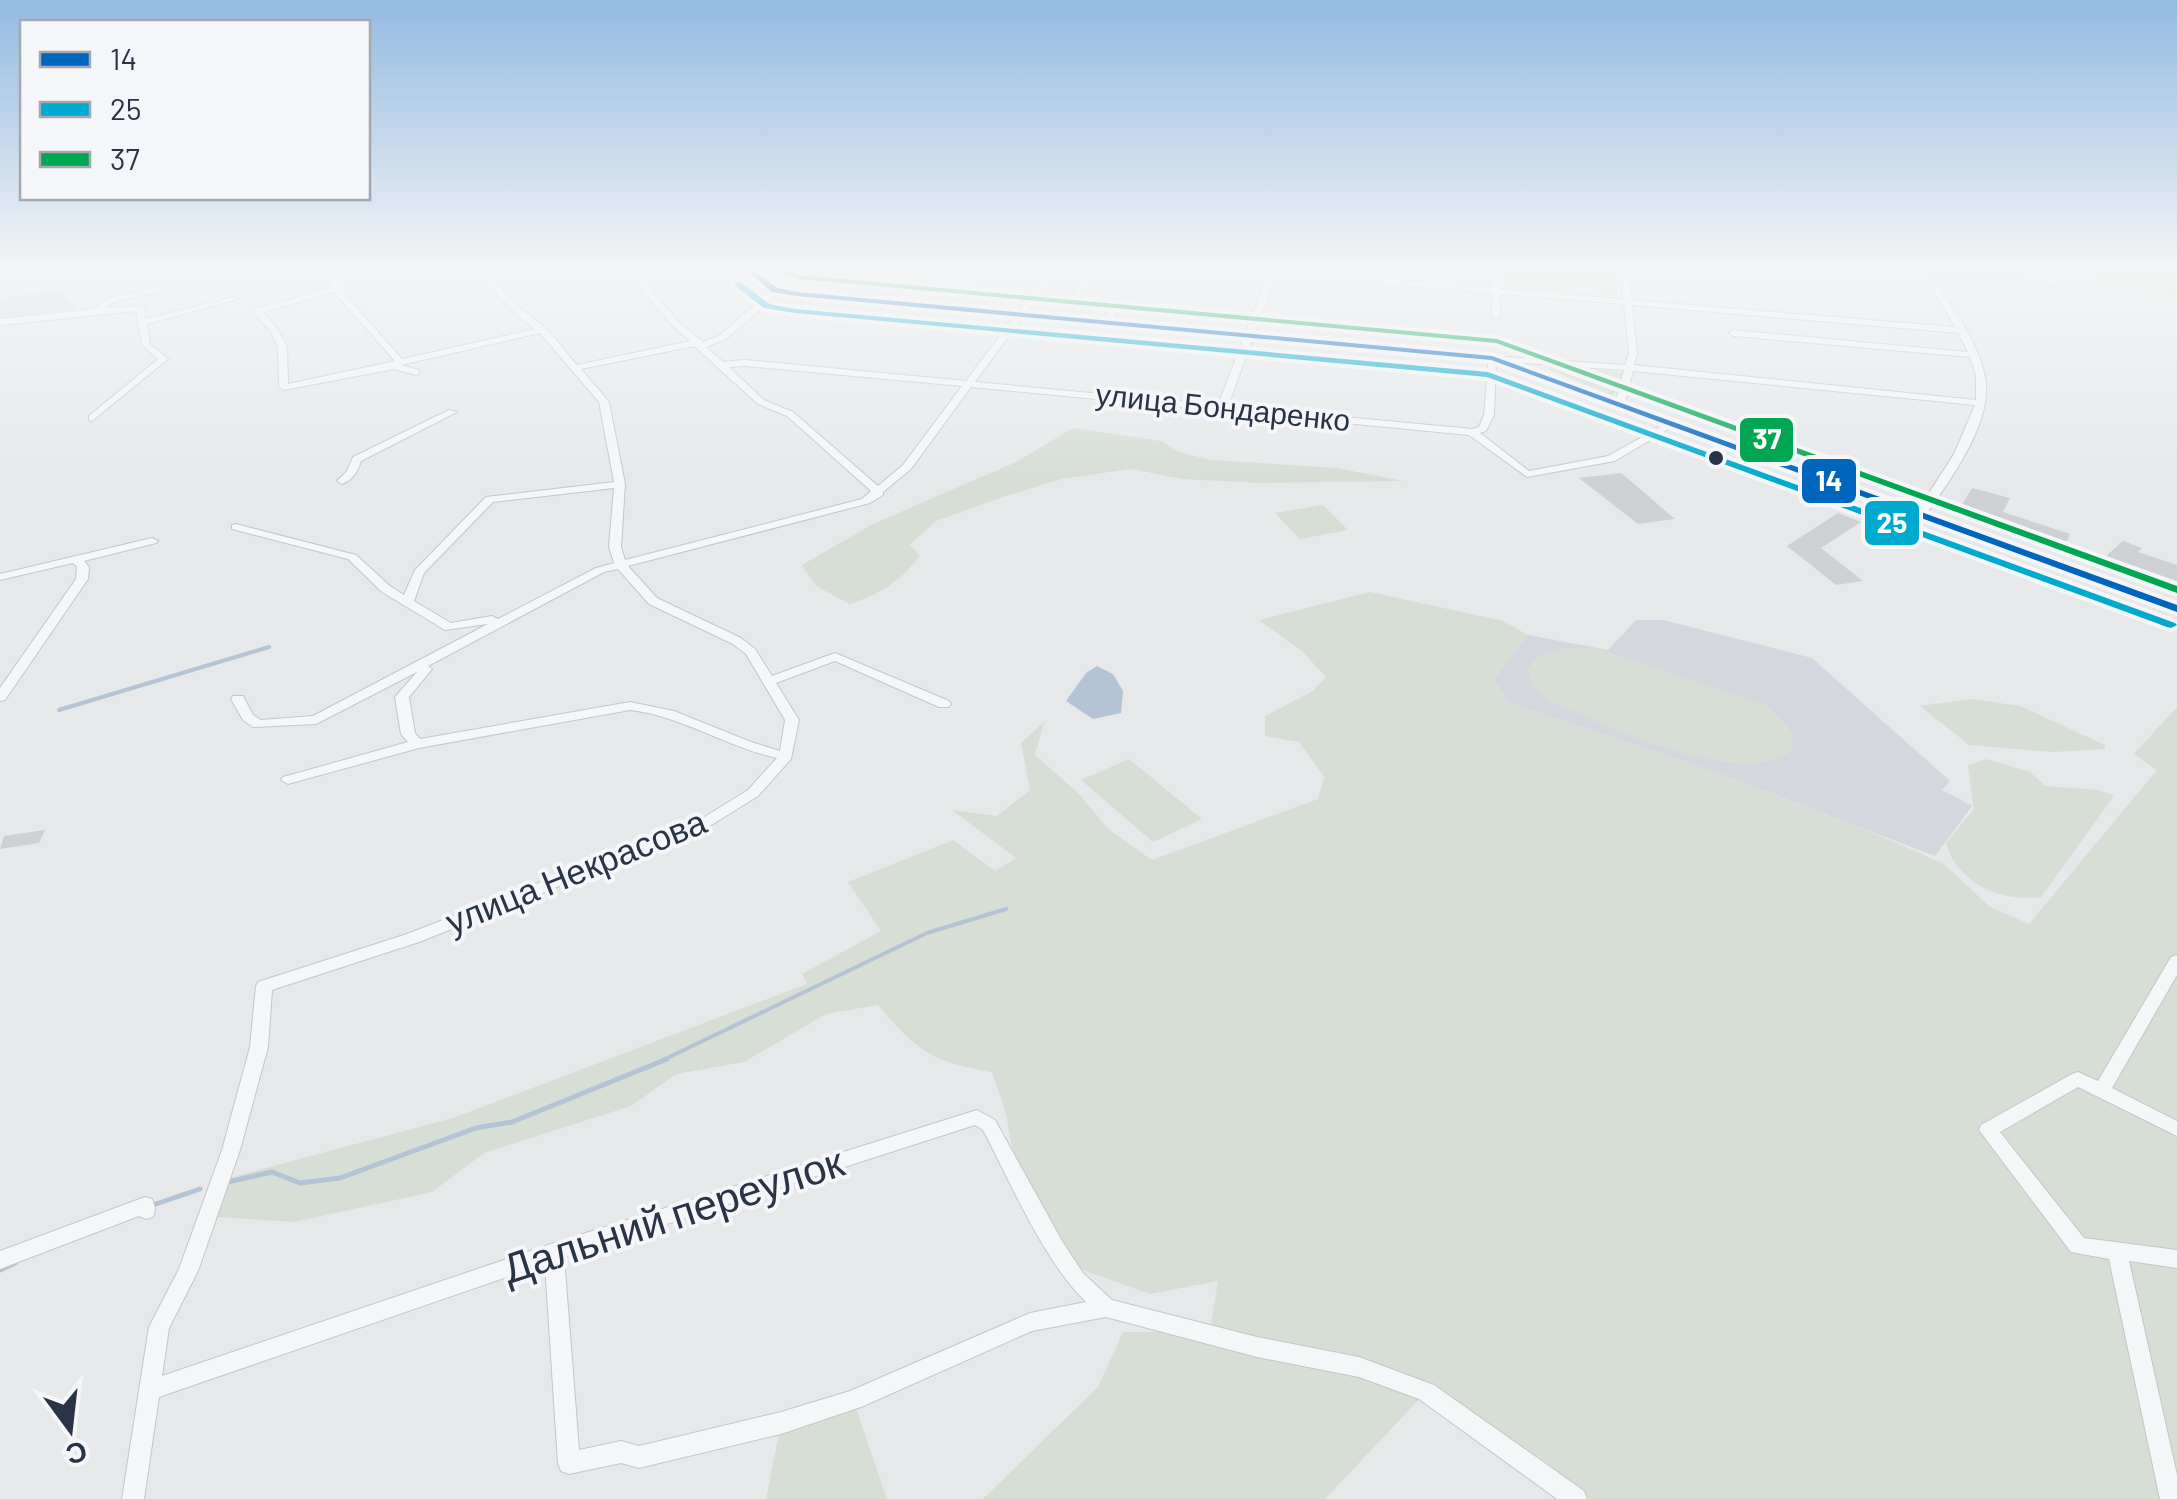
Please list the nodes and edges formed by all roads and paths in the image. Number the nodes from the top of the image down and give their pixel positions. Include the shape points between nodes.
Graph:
1 (145, 340) edge
2 (280, 340) edge
3 (379, 340) edge
4 (500, 340) edge
5 (551, 340) edge
6 (697, 340) edge
7 (712, 340) edge
8 (1000, 340) edge
9 (1246, 340) edge
10 (1301, 340) edge
11 (1631, 340) edge
12 (1809, 340) edge
13 (1965, 340) edge
14 (701, 343) junction
15 (1972, 355) junction
16 (1492, 358) junction
17 (397, 364) junction
18 (724, 365) junction
19 (575, 368) junction
20 (1632, 368) junction
21 (416, 372) dead end
22 (966, 384) junction
23 (1980, 403) junction
24 (1619, 407) junction
25 (1222, 408) junction
26 (452, 412) dead end
27 (92, 418) dead end
28 (1670, 425) junction
29 (1477, 431) junction
30 (342, 481) dead end
31 (620, 484) junction
32 (879, 492) junction
33 (1920, 515) junction
34 (236, 527) dead end
35 (152, 541) dead end
36 (116, 550) joint
37 (77, 560) junction
38 (620, 564) junction
39 (0, 577) edge
40 (408, 600) junction
41 (2177, 608) edge
42 (512, 614) junction
43 (442, 654) junction
44 (770, 681) junction
45 (0, 697) edge
46 (238, 699) dead end
47 (944, 704) dead end
48 (418, 744) junction
49 (786, 756) junction
50 (288, 780) dead end
51 (2175, 969) edge
52 (2101, 1091) junction
53 (2177, 1129) edge
54 (146, 1208) dead end
55 (2117, 1251) junction
56 (554, 1252) junction
57 (2177, 1259) edge
58 (0, 1260) edge
59 (1106, 1308) junction
60 (148, 1391) junction
61 (127, 1497) edge
62 (1576, 1499) edge
63 (2171, 1499) edge

1 - 27 street via 164,359
2 - 17 street via 284,387
3 - 17 street
4 - 17 street
5 - 19 street
6 - 14 street
7 - 14 street
8 - 22 street
9 - 25 street
10 - 16 main road
11 - 20 street
12 - 15 street
13 - 15 street
14 - 18 street
14 - 19 street
15 - 23 street via 1982,384
16 - 20 street
16 - 24 main road
16 - 29 street via 1489,415
17 - 21 street
18 - 22 street, улица Бондаренко
18 - 32 street via 761,402 790,414
19 - 31 street via 604,402
20 - 23 street
20 - 24 street
22 - 25 street, улица Бондаренко
22 - 32 street via 907,466
23 - 33 street via 1960,452
24 - 28 main road
25 - 29 street, улица Бондаренко
26 - 30 street via 357,459
28 - 29 street via 1611,459 1526,474
28 - 33 main road
31 - 38 street
31 - 40 street via 487,501 418,572
32 - 38 street via 793,522
33 - 41 main road
34 - 40 street via 352,557
35 - 36 street
36 - 37 street
37 - 39 street
37 - 45 street via 82,580
38 - 42 street
38 - 44 street via 652,602 736,640
40 - 42 street via 454,628
42 - 43 street
43 - 46 street via 308,722 251,721
43 - 48 street via 403,692 406,727
44 - 47 street via 835,657
44 - 49 street via 792,720
48 - 49 street via 630,706
48 - 50 street
49 - 60 street, улица Некрасова via 754,793 703,824 413,938 264,986 253,1075 216,1195 160,1327
51 - 52 street
52 - 53 street
52 - 55 street via 2078,1079 1988,1130 2078,1246
54 - 58 street
55 - 57 street
55 - 63 street
56 - 59 street, Дальний переулок via 977,1117 989,1125 1055,1248
56 - 59 street via 568,1462 620,1452 639,1457 781,1424 853,1400 1030,1322
56 - 60 street, Дальний переулок
59 - 62 street via 1358,1367 1426,1392
60 - 61 street, улица Некрасова

